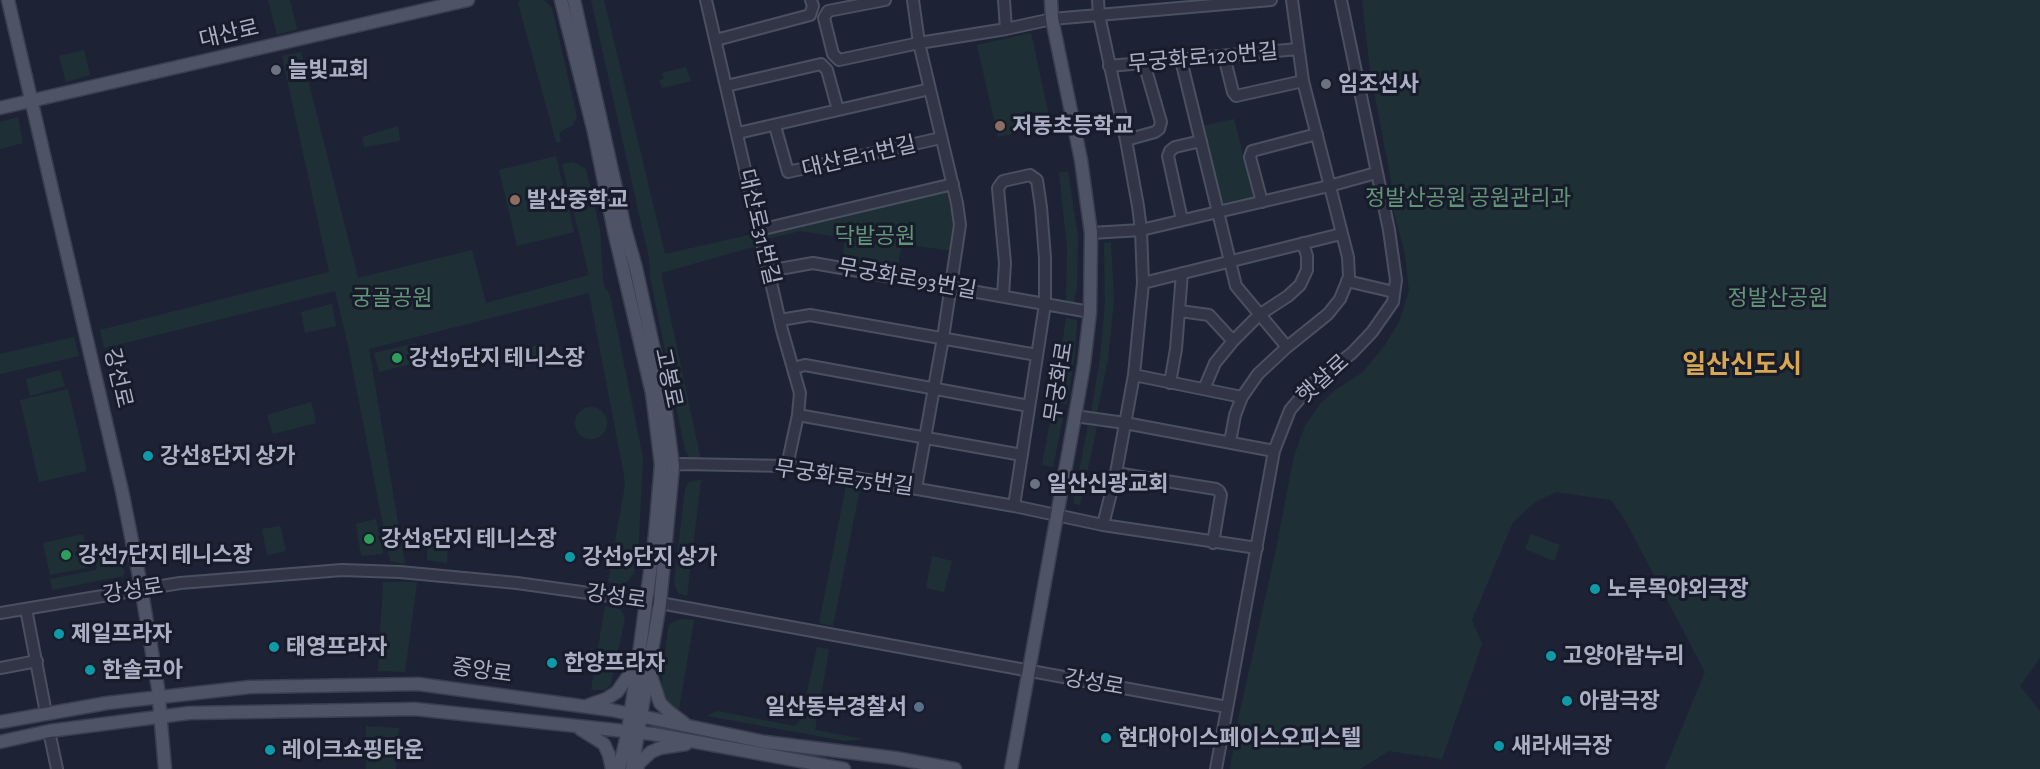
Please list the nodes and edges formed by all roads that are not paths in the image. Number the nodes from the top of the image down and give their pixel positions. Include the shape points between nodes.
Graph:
1 (8, 0) edge
2 (468, 0) edge
3 (561, 0) edge
4 (574, 0) edge
5 (706, 0) edge
6 (811, 0) edge
7 (885, 0) edge
8 (913, 0) edge
9 (1004, 0) edge
10 (1051, 0) edge
11 (1098, 0) edge
12 (1271, 0) edge
13 (1292, 0) edge
14 (1341, 0) edge
15 (1186, 4) edge
16 (1099, 15) junction
17 (1052, 20) junction
18 (1006, 28) junction
19 (716, 40) junction
20 (919, 43) junction
21 (1298, 49) junction
22 (1224, 56) junction
23 (1181, 60) junction
24 (1144, 63) junction
25 (1109, 66) junction
26 (1303, 81) junction
27 (726, 86) junction
28 (930, 89) junction
29 (31, 100) junction
30 (0, 108) edge
31 (838, 110) junction
32 (775, 126) junction
33 (738, 133) junction
34 (1317, 134) junction
35 (941, 138) junction
36 (1126, 140) junction
37 (1201, 141) junction
38 (1376, 173) junction
39 (953, 184) junction
40 (1329, 186) junction
41 (1262, 202) junction
42 (1219, 212) junction
43 (1182, 220) junction
44 (759, 230) junction
45 (1141, 230) junction
46 (1091, 233) junction
47 (1341, 234) junction
48 (1303, 243) junction
49 (1231, 261) junction
50 (768, 271) junction
51 (1182, 273) junction
52 (1347, 281) junction
53 (1143, 284) junction
54 (950, 288) junction
55 (1394, 292) junction
56 (1003, 296) junction
57 (1045, 304) junction
58 (1180, 311) junction
59 (1089, 312) junction
60 (1259, 315) junction
61 (780, 320) junction
62 (943, 338) junction
63 (1233, 341) junction
64 (1287, 347) junction
65 (1037, 355) junction
66 (794, 368) junction
67 (1134, 375) junction
68 (1170, 383) junction
69 (934, 388) junction
70 (1204, 389) junction
71 (1242, 397) junction
72 (1029, 406) junction
73 (798, 415) junction
74 (1075, 416) junction
75 (1125, 423) junction
76 (926, 438) junction
77 (1230, 442) junction
78 (1274, 451) junction
79 (1022, 455) junction
80 (673, 466) junction
81 (787, 466) junction
82 (1116, 473) junction
83 (916, 488) junction
84 (1014, 506) junction
85 (1058, 514) junction
86 (1103, 525) junction
87 (1213, 543) junction
88 (1257, 548) junction
89 (141, 589) junction
90 (645, 600) junction
91 (660, 603) junction
92 (26, 609) junction
93 (0, 613) edge
94 (37, 661) junction
95 (638, 662) junction
96 (0, 668) edge
97 (649, 670) junction
98 (1030, 672) junction
99 (158, 697) junction
100 (587, 706) junction
101 (1227, 707) junction
102 (46, 713) junction
103 (161, 716) junction
104 (636, 716) junction
105 (0, 722) edge
106 (574, 726) junction
107 (690, 727) junction
108 (49, 731) junction
109 (633, 732) junction
110 (0, 742) edge
111 (697, 742) junction
112 (57, 769) edge
113 (165, 769) edge
114 (612, 769) edge
115 (619, 769) edge
116 (635, 769) edge
117 (844, 769) edge
118 (955, 769) edge
119 (1011, 769) edge
120 (1216, 769) edge

1 - 29 main road, 강선로
2 - 29 main road, 대산로
3 - 90 main road, 고봉로 via 594,132 657,426 661,464
4 - 80 main road, 고봉로 via 663,391
5 - 19 street, 대산로31번길
6 - 19 street via 810,15
7 - 20 street via 828,11 824,18 833,54 839,60
8 - 20 street, 대산로11번길
9 - 18 street
10 - 17 main road, 무궁화로
11 - 16 street, 무궁화로120번길
12 - 15 street
13 - 21 street, 무궁화로120번길
14 - 38 street, 햇살로
15 - 16 street
16 - 17 street
16 - 25 street, 무궁화로120번길
17 - 18 street
17 - 46 main road, 무궁화로 via 1081,160
18 - 20 street
19 - 27 street, 대산로31번길
20 - 28 street, 대산로11번길
21 - 22 street, 무궁화로120번길
21 - 26 street, 무궁화로120번길
22 - 23 street, 무궁화로120번길
22 - 26 street via 1236,96
23 - 24 street, 무궁화로120번길
23 - 37 street
24 - 25 street, 무궁화로120번길
24 - 36 street via 1161,122 1159,129
25 - 36 street, 무궁화로120번길
26 - 34 street, 무궁화로120번길
27 - 31 street via 821,64 827,70
27 - 33 street, 대산로31번길
28 - 31 street
28 - 35 street, 대산로11번길
29 - 30 main road, 대산로
29 - 89 main road, 강선로
31 - 32 street
32 - 33 street
32 - 35 street, 대산로11번길 via 788,172
33 - 44 street, 대산로31번길
34 - 40 street, 무궁화로120번길
34 - 41 street via 1252,151 1250,157
35 - 39 street, 대산로11번길
36 - 45 street, 무궁화로120번길
37 - 42 street
37 - 43 street via 1174,147 1168,156
38 - 40 street
38 - 55 street, 햇살로 via 1389,230
39 - 44 street
39 - 54 street, 대산로11번길 via 960,225
40 - 41 street
40 - 47 street, 무궁화로120번길
41 - 42 street
42 - 43 street
42 - 49 street
43 - 45 street
44 - 50 street, 대산로31번길
45 - 46 street
45 - 53 street, 무궁화로120번길
46 - 59 main road, 무궁화로
47 - 48 street
47 - 52 street, 무궁화로120번길 via 1348,257
48 - 49 street
48 - 60 street via 1307,256 1304,278 1294,291
49 - 51 street
49 - 60 street via 1236,286
50 - 54 street, 무궁화로93번길 via 813,263
50 - 61 street, 대산로31번길
51 - 53 street
51 - 58 street
52 - 55 street
52 - 64 street via 1328,314
53 - 67 street, 무궁화로120번길
54 - 56 street, 무궁화로93번길
54 - 62 street, 대산로11번길
55 - 78 street, 햇살로 via 1393,302 1372,332 1352,353 1313,382 1290,410
56 - 57 street, 무궁화로93번길
56 - 57 street via 1005,263 998,188 1003,181 1030,175 1037,180
57 - 59 street, 무궁화로93번길
57 - 65 street
58 - 63 street via 1209,315
58 - 68 street
59 - 74 main road, 무궁화로
60 - 63 street
60 - 64 street
61 - 62 street via 810,315
61 - 66 street, 대산로31번길
62 - 65 street
62 - 69 street, 대산로11번길
63 - 70 street via 1215,363
64 - 71 street via 1258,374
65 - 72 street
66 - 69 street via 805,365
66 - 73 street, 대산로31번길 via 800,393
67 - 68 street
67 - 75 street, 무궁화로120번길
68 - 70 street
69 - 72 street
69 - 76 street, 대산로11번길
70 - 71 street
71 - 77 street
72 - 79 street
73 - 76 street
73 - 81 street, 대산로31번길
74 - 75 street
74 - 85 main road, 무궁화로
75 - 77 street
75 - 82 street, 무궁화로120번길
76 - 79 street
76 - 83 street, 대산로11번길
77 - 78 street
78 - 88 street, 햇살로
79 - 84 street
80 - 81 street, 무궁화로75번길
80 - 91 main road, 고봉로
81 - 83 street, 무궁화로75번길
82 - 86 street, 무궁화로120번길
82 - 87 street via 1219,491
83 - 84 street, 무궁화로75번길
84 - 85 street, 무궁화로75번길
85 - 86 street, 무궁화로75번길
85 - 98 main road, 무궁화로
86 - 87 street, 무궁화로75번길
87 - 88 street, 무궁화로75번길
88 - 101 street, 햇살로
89 - 90 street, 강성로 via 342,570 517,583
89 - 92 street, 강성로
89 - 99 main road, 강선로
90 - 91 street, 강성로
90 - 95 main road, 고봉로
91 - 97 main road, 고봉로
91 - 98 street, 강성로
92 - 93 street, 강성로
92 - 94 street
94 - 96 street
94 - 102 street
95 - 100 main road via 617,692
95 - 104 main road, 고봉로
97 - 104 main road, 고봉로
97 - 107 main road via 660,703
98 - 101 street, 강성로
98 - 119 main road, 무궁화로
99 - 100 main road, 중앙로 via 250,687 418,684
99 - 102 main road, 중앙로
99 - 103 main road, 강선로
100 - 104 main road, 중앙로
101 - 120 street, 햇살로
102 - 105 main road, 중앙로
103 - 106 main road, 중앙로 via 189,712 415,709
103 - 108 main road, 중앙로
103 - 113 main road, 강선로
104 - 107 main road, 중앙로
104 - 109 main road, 고봉로
106 - 109 main road, 중앙로
106 - 114 main road via 604,744
107 - 118 main road, 중앙로 via 765,742
108 - 110 main road, 중앙로
108 - 112 street
109 - 111 main road, 중앙로
109 - 115 main road, 고봉로
109 - 116 main road, 고봉로
111 - 116 main road via 660,748
111 - 117 main road, 중앙로

